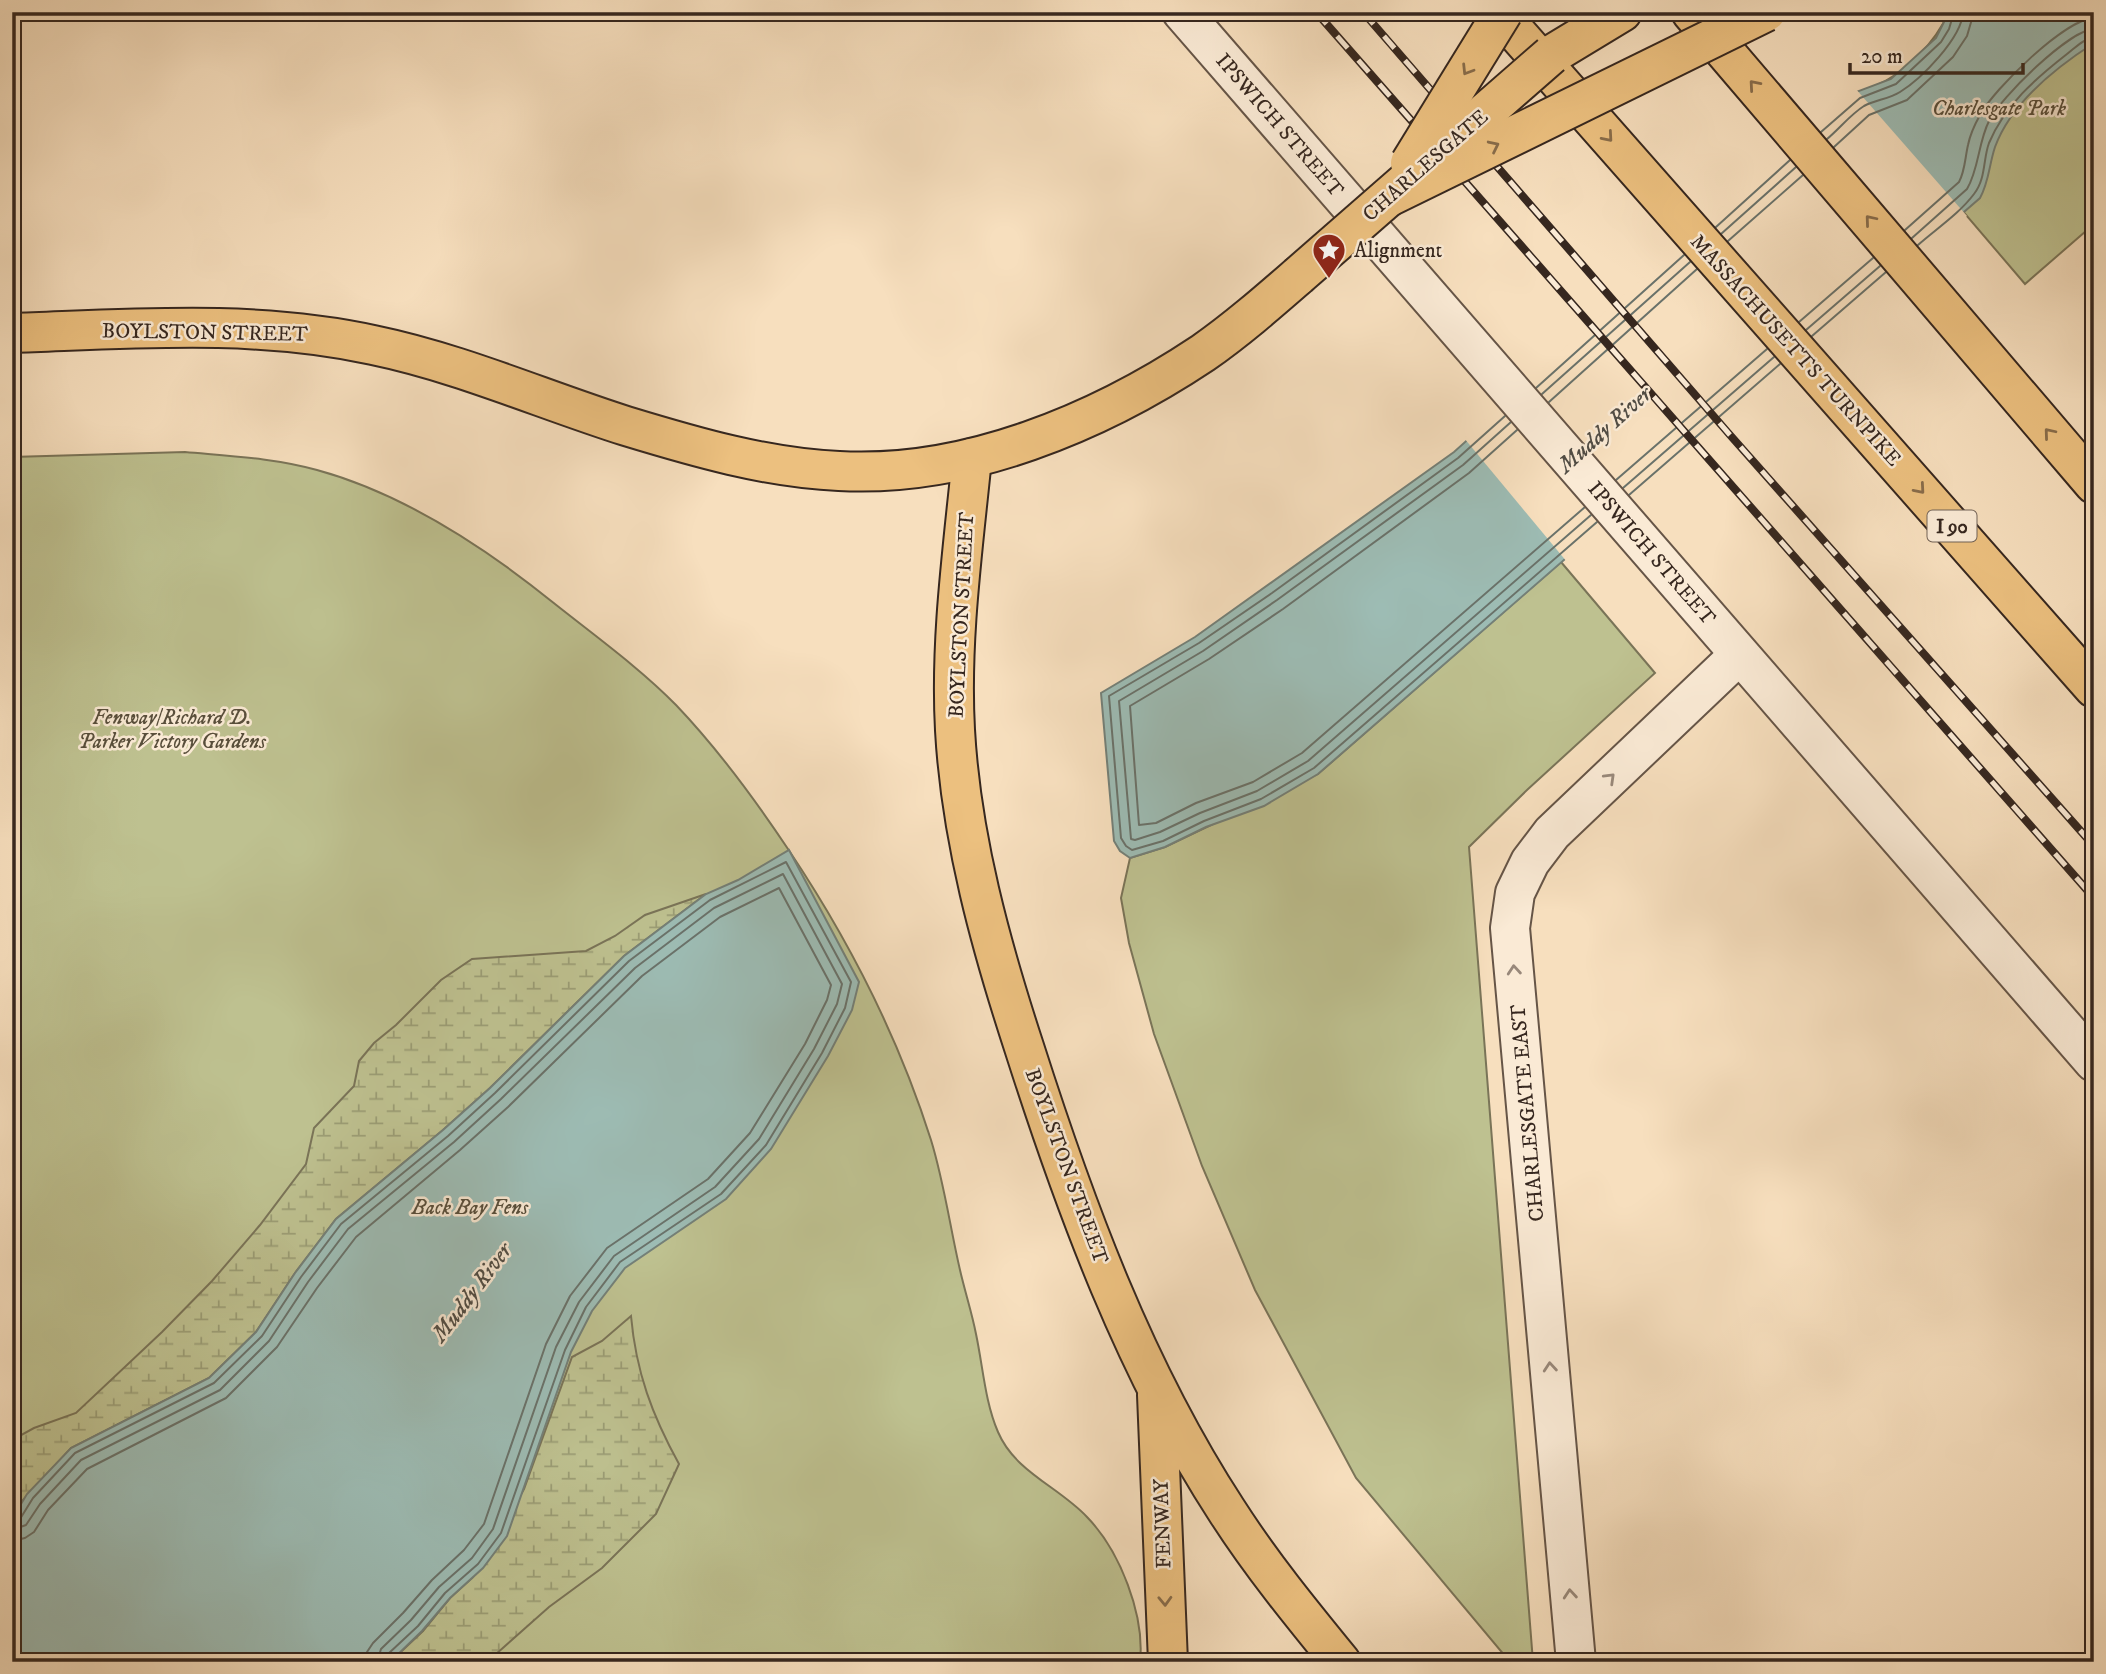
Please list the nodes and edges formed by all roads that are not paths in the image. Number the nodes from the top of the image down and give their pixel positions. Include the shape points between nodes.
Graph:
1 (1182, 12) edge
2 (1501, 12) edge
3 (1584, 12) edge
4 (1622, 12) edge
5 (1691, 12) edge
6 (1766, 12) edge
7 (1551, 55) junction
8 (1389, 197) junction
9 (12, 333) edge
10 (972, 458) junction
11 (2094, 485) edge
12 (1739, 655) junction
13 (2094, 688) edge
14 (2094, 1062) edge
15 (1157, 1386) junction
16 (1168, 1662) edge
17 (1340, 1662) edge
18 (1576, 1662) edge

1 - 12 street, IPSWICH STREET
2 -> 8 highway, bridge
2 -> 13 highway, MASSACHUSETTS TURNPIKE / I 90
3 - 7 highway, CHARLESGATE
4 - 7 highway, CHARLESGATE
11 -> 5 highway
8 -> 6 highway, bridge
7 - 8 highway, CHARLESGATE, bridge
8 - 10 highway, CHARLESGATE, bridge via 1222,339 1143,390 1065,426
9 - 10 highway, BOYLSTON STREET via 199,328 317,334 432,360 627,426 760,461 867,472
10 - 15 highway, BOYLSTON STREET via 954,702 973,859 1015,1020 1058,1152 1109,1282
12 - 14 street, IPSWICH STREET
18 -> 12 street, CHARLESGATE EAST via 1510,928 1515,893 1530,862 1552,833
15 -> 16 highway, FENWAY
15 - 17 highway, BOYLSTON STREET via 1225,1509

